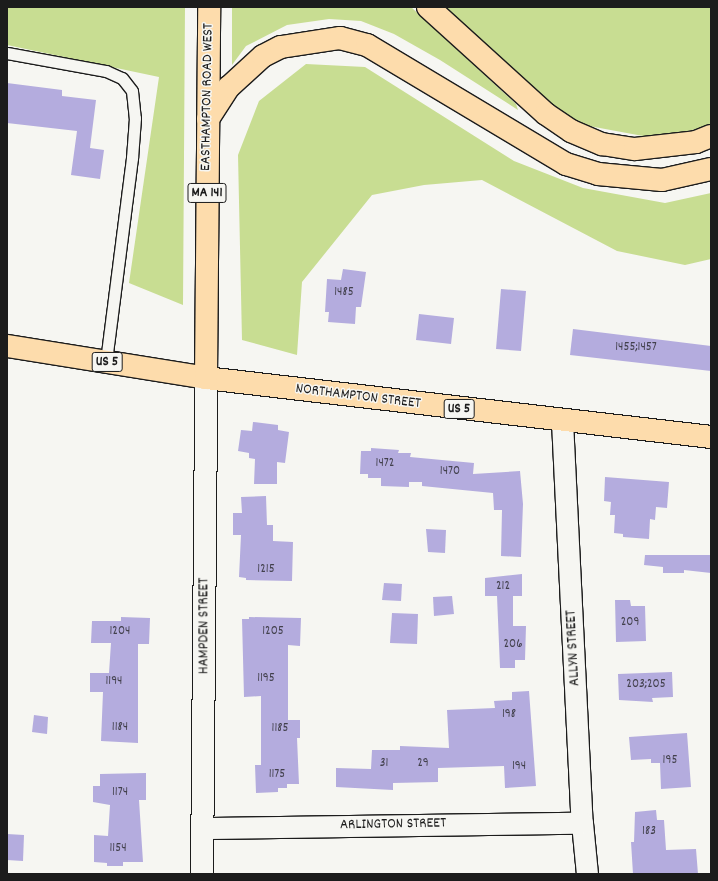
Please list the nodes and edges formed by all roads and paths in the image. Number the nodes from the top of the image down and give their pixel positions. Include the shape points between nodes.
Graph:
1 (209, 7) edge
2 (428, 7) edge
3 (7, 53) edge
4 (208, 120) junction
5 (711, 136) edge
6 (711, 169) edge
7 (7, 346) edge
8 (106, 362) junction
9 (206, 378) junction
10 (562, 421) junction
11 (711, 437) edge
12 (582, 823) junction
13 (203, 828) junction
14 (202, 874) edge
15 (587, 874) edge

1 - 4 main road, EASTHAMPTON ROAD WEST / MA 141
2 - 5 main road via 546,114 571,131 602,144 635,149 696,142
3 - 8 lane via 106,71 122,78 132,91 132,158
4 - 6 main road via 229,88 264,56 281,47 340,38 368,45 566,164 598,174 662,180
4 - 9 main road, EASTHAMPTON ROAD WEST / MA 141
7 - 8 main road, NORTHAMPTON STREET / US 5
8 - 9 main road, NORTHAMPTON STREET / US 5
9 - 10 main road, NORTHAMPTON STREET / US 5
9 - 13 main road, HAMPDEN STREET / MA 141
10 - 11 main road, NORTHAMPTON STREET / US 5
10 - 12 street, ALLYN STREET
12 - 13 street, ARLINGTON STREET
12 - 15 street, ALLYN STREET
13 - 14 main road, HAMPDEN STREET / MA 141

